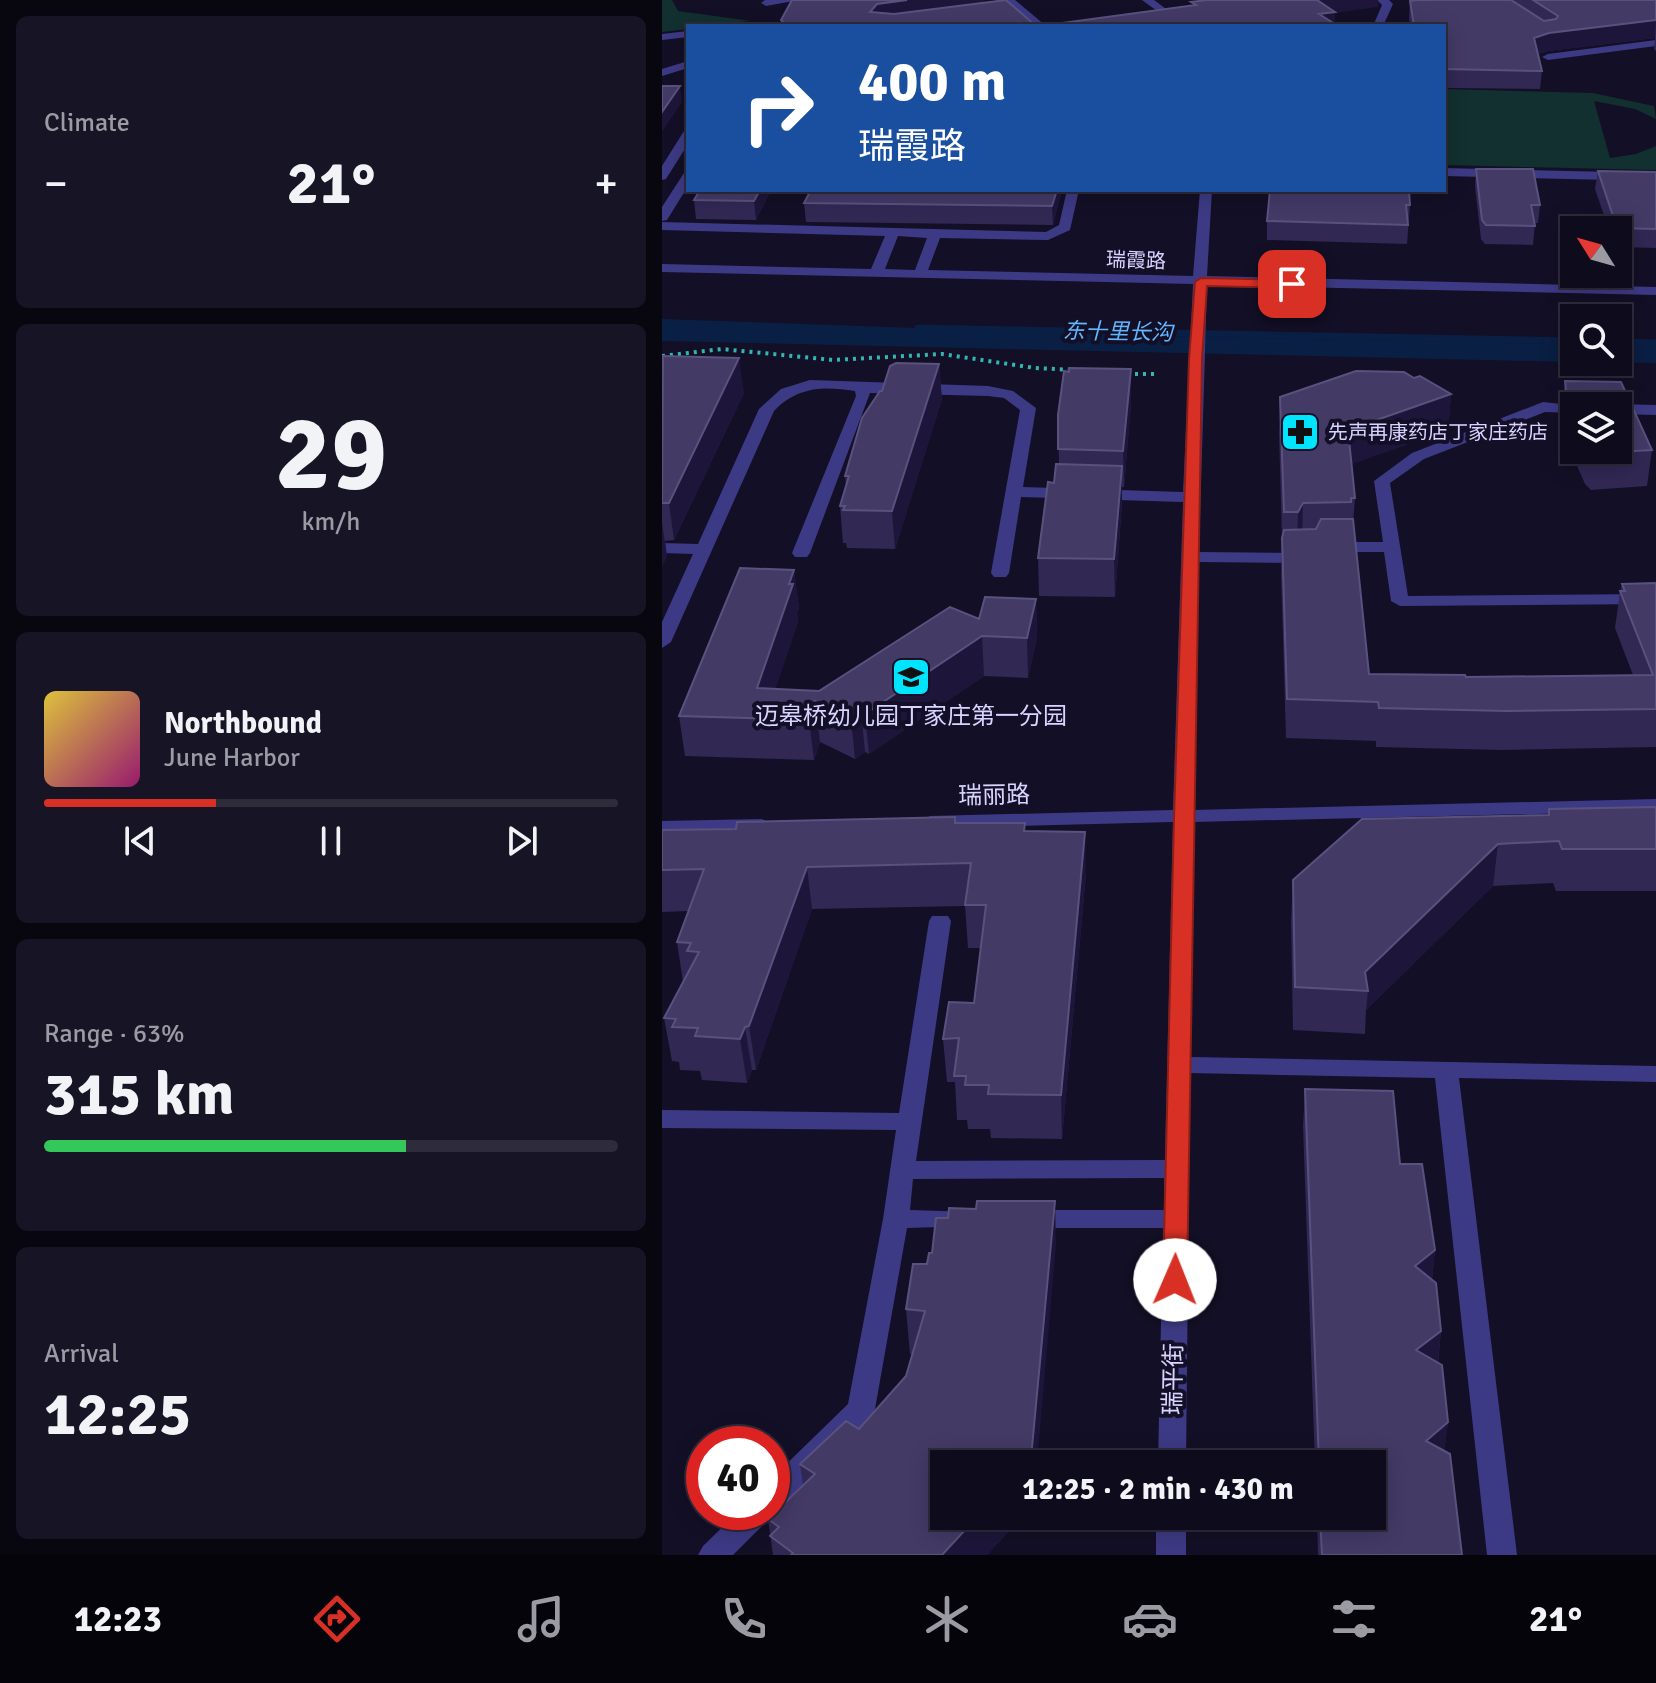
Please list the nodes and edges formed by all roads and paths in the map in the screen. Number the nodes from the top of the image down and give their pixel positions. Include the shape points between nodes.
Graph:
1 (794, 0) edge
2 (1147, 0) edge
3 (1382, 0) edge
4 (766, 3) dead end
5 (1009, 5) edge
6 (1172, 17) edge
7 (1038, 24) edge
8 (1379, 24) edge
9 (686, 34) edge
10 (662, 37) edge
11 (1656, 43) edge
12 (1548, 57) edge
13 (686, 65) edge
14 (662, 73) edge
15 (686, 137) edge
16 (1446, 172) edge
17 (662, 176) edge
18 (1656, 177) edge
19 (686, 179) edge
20 (1073, 192) edge
21 (1206, 192) edge
22 (662, 217) edge
23 (662, 226) edge
24 (893, 232) junction
25 (935, 234) junction
26 (662, 268) edge
27 (876, 273) junction
28 (920, 274) junction
29 (1201, 282) junction
30 (1656, 291) edge
31 (662, 356) edge
32 (1077, 370) edge
33 (1120, 374) edge
34 (1158, 374) dead end
35 (861, 388) junction
36 (1560, 408) edge
37 (1632, 409) edge
38 (1656, 410) edge
39 (1015, 492) junction
40 (1192, 497) junction
41 (1392, 547) junction
42 (662, 548) edge
43 (703, 549) junction
44 (801, 553) dead end
45 (1190, 557) junction
46 (1000, 573) dead end
47 (1656, 599) edge
48 (662, 642) edge
49 (1656, 805) edge
50 (1183, 818) junction
51 (915, 822) edge
52 (788, 825) edge
53 (662, 827) edge
54 (940, 921) dead end
55 (1179, 1065) junction
56 (1446, 1070) junction
57 (1656, 1074) edge
58 (662, 1119) edge
59 (909, 1122) junction
60 (1177, 1169) junction
61 (902, 1170) junction
62 (896, 1219) junction
63 (1176, 1219) junction
64 (1172, 1450) edge
65 (790, 1479) edge
66 (739, 1530) edge
67 (1171, 1530) edge
68 (713, 1555) edge
69 (1171, 1555) edge
70 (1502, 1555) edge

1 - 4 street
2 - 6 street
3 - 8 street via 1388,4
5 - 7 street
9 - 10 street
11 - 12 street
13 - 14 street
15 - 17 street
16 - 18 street
19 - 22 street
20 - 25 street via 1065,227 1048,236
21 - 29 street, 瑞平街
23 - 24 street
24 - 25 street
24 - 27 street
25 - 28 street
26 - 27 street, 瑞霞路
27 - 28 street, 瑞霞路
28 - 29 street, 瑞霞路
29 - 30 street, 瑞霞路
29 - 40 street, 瑞平街
31 - 32 path via 722,349 833,360 942,354
33 - 34 path
35 - 39 street via 988,391 1021,400 1028,408
35 - 43 street via 806,385 779,395 767,409
35 - 44 street via 864,396
36 - 41 street via 1543,407 1418,456 1382,481
37 - 38 street
39 - 40 street
39 - 46 street
40 - 45 street, 瑞平街
41 - 45 street via 1308,547 1308,558
41 - 47 street via 1400,601
42 - 43 street
43 - 48 street
45 - 50 street, 瑞平街
49 - 50 street, 瑞丽路
50 - 51 street, 瑞丽路
50 - 55 street, 瑞平街
52 - 53 street
54 - 59 street
55 - 56 street
55 - 60 street, 瑞平街
56 - 57 street
56 - 70 street
58 - 59 street
59 - 61 street
60 - 61 street
60 - 63 street, 瑞平街
61 - 62 street
62 - 63 street
62 - 65 street via 861,1409
63 - 64 street, 瑞平街
66 - 68 street
67 - 69 street

